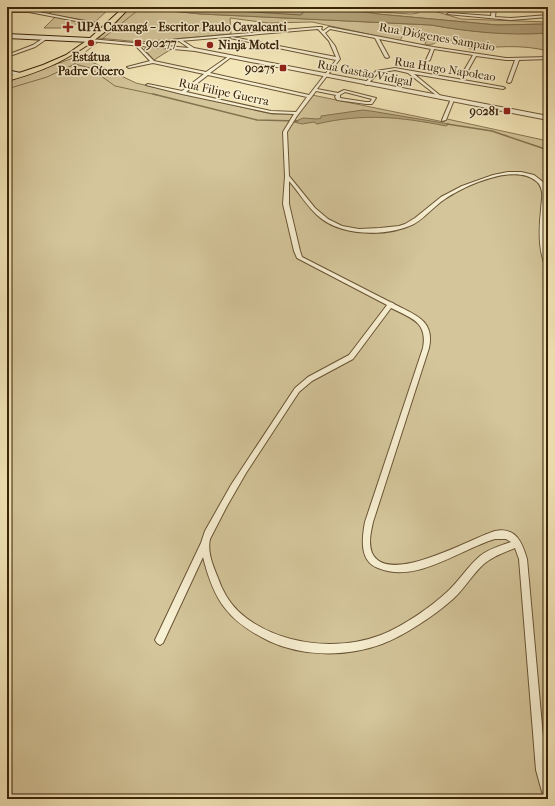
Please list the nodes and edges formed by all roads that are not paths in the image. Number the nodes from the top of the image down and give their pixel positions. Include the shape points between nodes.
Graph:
1 (127, 7) edge
2 (382, 7) edge
3 (494, 7) edge
4 (511, 7) edge
5 (406, 10) dead end
6 (548, 10) edge
7 (7, 11) edge
8 (449, 14) dead end
9 (548, 16) edge
10 (493, 18) junction
11 (98, 23) joint
12 (92, 28) dead end
13 (318, 28) junction
14 (329, 28) junction
15 (324, 32) junction
16 (86, 33) dead end
17 (7, 36) edge
18 (223, 36) junction
19 (376, 37) junction
20 (46, 38) junction
21 (80, 39) junction
22 (90, 40) junction
23 (180, 40) junction
24 (136, 44) junction
25 (186, 44) junction
26 (179, 48) junction
27 (433, 48) junction
28 (195, 50) junction
29 (475, 54) junction
30 (7, 56) edge
31 (229, 57) junction
32 (387, 57) dead end
33 (548, 58) edge
34 (338, 59) junction
35 (428, 60) dead end
36 (517, 60) junction
37 (153, 62) junction
38 (129, 67) dead end
39 (408, 71) junction
40 (8, 73) edge
41 (22, 74) junction
42 (207, 74) junction
43 (464, 74) dead end
44 (326, 76) junction
45 (7, 79) edge
46 (509, 82) dead end
47 (366, 84) junction
48 (148, 85) dead end
49 (503, 88) dead end
50 (315, 90) junction
51 (182, 93) junction
52 (339, 94) junction
53 (310, 96) junction
54 (441, 98) junction
55 (452, 100) junction
56 (296, 114) junction
57 (548, 118) edge
58 (444, 120) dead end
59 (287, 176) junction
60 (548, 266) edge
61 (391, 304) junction
62 (205, 542) junction
63 (517, 543) junction
64 (160, 640) dead end
65 (548, 795) edge

1 - 22 main road
2 - 5 street
3 - 10 street
4 - 6 street
7 - 11 street via 26,10
8 - 10 street
9 - 10 street via 525,19
11 - 12 main road
13 - 14 street, Rua Diógenes Sampaio
13 - 15 street
13 - 18 street, Rua Diógenes Sampaio
14 - 15 street
14 - 19 street, Rua Diógenes Sampaio
15 - 34 street
16 - 21 main road
17 - 20 main road, Rua Gastão Vidigal
18 - 23 street, Rua Diógenes Sampaio
18 - 34 street
19 - 27 street, Rua Diógenes Sampaio
19 - 32 street
20 - 21 main road, Rua Gastão Vidigal
20 - 30 street via 34,46
21 - 22 main road, Rua Gastão Vidigal
21 - 40 main road via 46,61
22 - 24 street, Rua Gastão Vidigal
22 - 41 main road via 63,59
23 - 24 street
23 - 25 street
24 - 26 street, Rua Gastão Vidigal
24 - 37 street
25 - 26 street
25 - 28 street
26 - 28 street, Rua Gastão Vidigal
27 - 29 street, Rua Diógenes Sampaio
27 - 35 street
28 - 31 street, Rua Gastão Vidigal
29 - 36 street, Rua Diógenes Sampaio
29 - 43 street
31 - 42 street
31 - 44 street, Rua Gastão Vidigal
33 - 36 street, Rua Diógenes Sampaio
34 - 44 street
36 - 46 street
37 - 38 street
37 - 42 street
39 - 47 street, Rua Hugo Napoleao via 380,71
39 - 49 street, Rua Hugo Napoleao
39 - 54 street
40 - 41 main road
41 - 45 main road
42 - 51 street
42 - 53 street
44 - 47 street, Rua Gastão Vidigal
44 - 50 street
47 - 54 street, Rua Gastão Vidigal
48 - 51 street, Rua Filipe Guerra
50 - 52 street
50 - 53 street
51 - 56 street, Rua Filipe Guerra via 271,112
52 - 52 street via 338,99 366,103 371,103 374,98 344,91
53 - 56 street
54 - 55 street, Rua Gastão Vidigal
55 - 57 street, Rua Gastão Vidigal
55 - 58 street
56 - 59 street via 285,132
59 - 60 street via 327,221 345,229 359,230 391,228 417,220 442,199 484,179 509,173 532,175 545,189 542,212
59 - 61 street via 286,204 300,258
61 - 62 street via 351,357 310,379 297,390 224,503
61 - 63 street via 423,323 427,329 428,340 369,522 366,545 369,555 375,562 393,570 437,559 496,535 508,536
62 - 63 street via 216,589 230,611 241,620 282,642 315,648 343,648 381,640 450,595 483,559
62 - 64 street
63 - 65 street via 524,559 541,770

